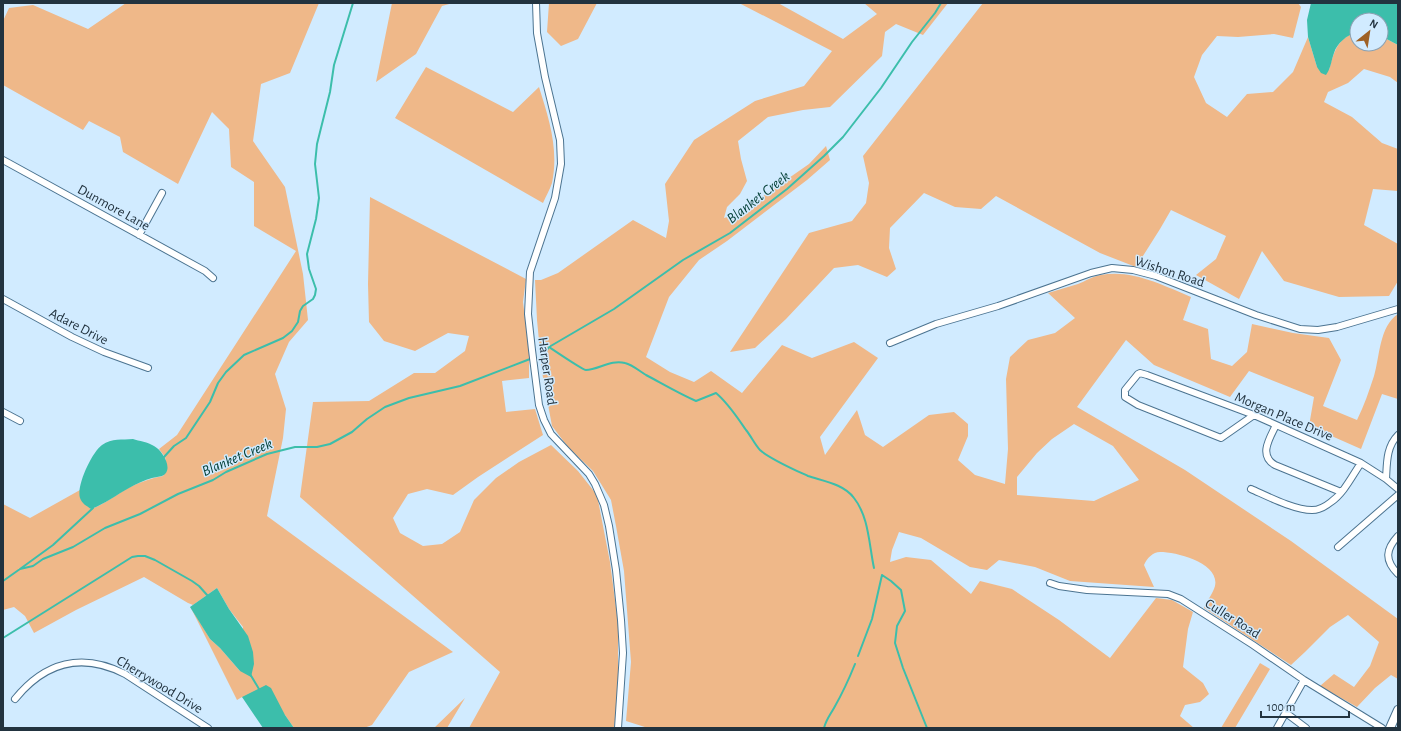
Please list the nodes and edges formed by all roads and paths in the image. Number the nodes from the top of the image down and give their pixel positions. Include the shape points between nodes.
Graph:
1 (536, 3) edge
2 (3, 160) edge
3 (162, 193) dead end
4 (139, 235) junction
5 (213, 278) dead end
6 (3, 299) edge
7 (1398, 309) edge
8 (890, 343) dead end
9 (148, 368) dead end
10 (3, 412) edge
11 (1254, 415) junction
12 (20, 421) dead end
13 (1276, 425) junction
14 (1398, 435) edge
15 (1361, 463) junction
16 (1386, 479) junction
17 (1251, 489) dead end
18 (1398, 489) edge
19 (1341, 492) junction
20 (1398, 495) edge
21 (1398, 536) edge
22 (1338, 547) dead end
23 (1398, 574) edge
24 (1050, 583) dead end
25 (1304, 680) junction
26 (15, 699) dead end
27 (1398, 710) edge
28 (1286, 713) junction
29 (208, 728) edge
30 (618, 728) edge
31 (1278, 728) edge
32 (1306, 728) edge
33 (1382, 728) edge
34 (1390, 728) edge

1 - 30 street, Harper Road via 538,37 560,140 561,164 555,198 530,272 528,314 532,350 544,420 551,434 595,484 609,526 623,653
2 - 4 street, Dunmore Lane
3 - 4 street
4 - 5 street, Dunmore Lane via 206,270
6 - 9 street, Adare Drive via 72,337
7 - 8 street, Wishon Road via 1337,327 1300,329 1256,315 1156,276 1112,268 936,324
10 - 12 street
11 - 11 street, Morgan Place Drive via 1140,373 1125,390 1125,397 1138,405 1221,438
11 - 13 street, Morgan Place Drive
13 - 15 street, Morgan Place Drive
13 - 19 street via 1267,447 1268,460
14 - 16 street via 1388,456
15 - 16 street, Morgan Place Drive
15 - 19 street
16 - 18 street, Morgan Place Drive
17 - 19 street via 1300,509 1313,511 1332,502
20 - 22 street
21 - 23 street via 1389,548 1388,554 1392,567
24 - 25 street, Culler Road via 1087,590 1168,594 1181,599
25 - 28 street
25 - 33 street, Culler Road
26 - 29 street, Cherrywood Drive via 31,682 50,670 69,664 95,663 125,674
27 - 34 main road
28 - 31 street
28 - 32 street

